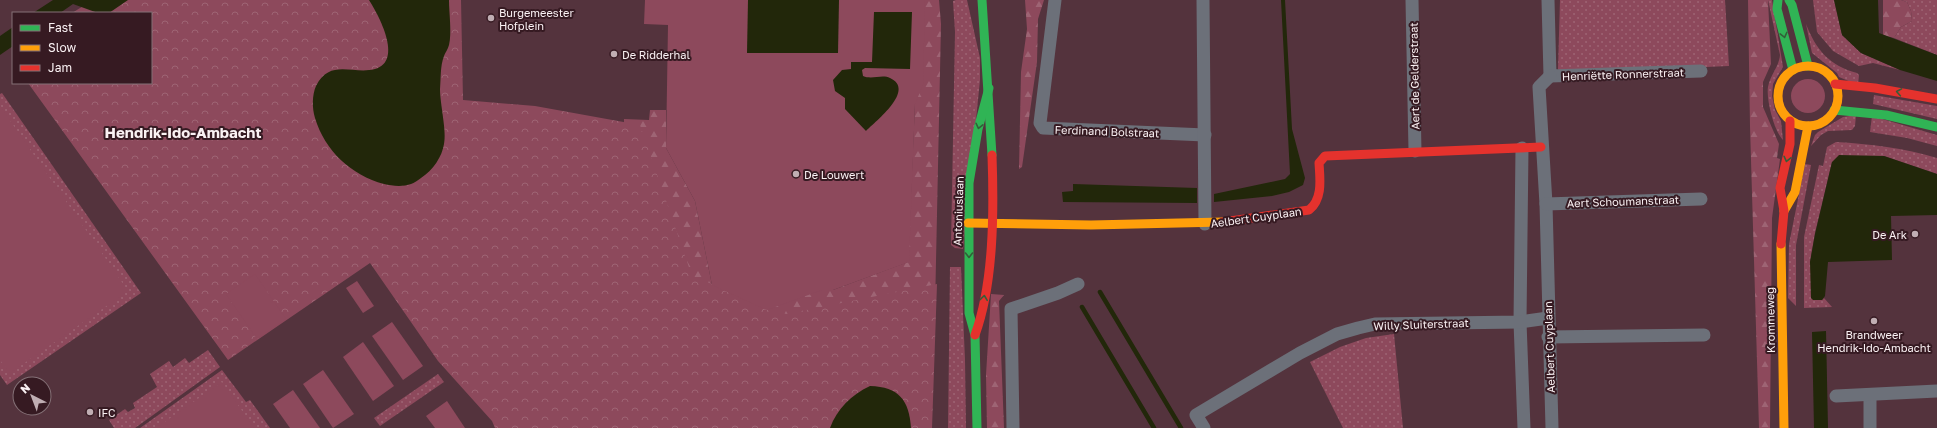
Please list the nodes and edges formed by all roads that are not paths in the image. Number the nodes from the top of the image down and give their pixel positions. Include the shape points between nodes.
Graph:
1 (982, 0) edge
2 (1055, 0) edge
3 (1203, 0) edge
4 (1412, 0) edge
5 (1548, 0) edge
6 (1778, 0) edge
7 (1789, 0) edge
8 (1808, 66) junction
9 (1793, 70) junction
10 (1701, 71) dead end
11 (1550, 76) junction
12 (1835, 84) junction
13 (989, 88) junction
14 (1937, 99) edge
15 (1834, 110) junction
16 (1790, 121) junction
17 (1808, 126) junction
18 (1937, 127) edge
19 (1205, 135) junction
20 (1541, 147) junction
21 (1522, 148) junction
22 (1415, 151) junction
23 (1701, 199) dead end
24 (1546, 204) junction
25 (1784, 211) junction
26 (968, 223) junction
27 (992, 224) junction
28 (1205, 224) junction
29 (1078, 284) dead end
30 (1548, 318) junction
31 (1520, 322) junction
32 (974, 335) junction
33 (1704, 335) dead end
34 (1548, 338) junction
35 (1937, 391) edge
36 (1870, 395) junction
37 (1836, 396) dead end
38 (977, 428) edge
39 (1013, 428) edge
40 (1204, 428) edge
41 (1524, 428) edge
42 (1552, 428) edge
43 (1784, 428) edge
44 (1870, 428) edge

1 - 13 main road, Antoniuslaan
2 - 19 street, Ferdinand Bolstraat via 1040,123 1043,128
3 - 19 street
4 - 22 street, Aert de Gelderstraat
5 - 11 street, Henriëtte Ronnerstraat
6 -> 9 main road via 1777,9
7 - 8 main road
8 - 9 main road
8 - 12 main road via 1824,71
9 - 16 main road via 1782,81 1778,93 1779,107
10 - 11 street, Henriëtte Ronnerstraat
11 - 20 street, Aelbert Cuyplaan via 1539,87
14 -> 12 main road
12 - 15 main road via 1838,97
13 -> 26 main road, Antoniuslaan via 978,129 969,183
13 - 27 main road, Antoniuslaan
15 - 17 main road via 1824,122
15 - 18 main road via 1855,110
16 - 17 main road
16 -> 25 main road, Krommeweg via 1790,144 1780,188
17 - 25 main road, Krommeweg via 1795,192
19 - 28 street
20 - 21 main road, Aelbert Cuyplaan
20 - 24 street, Aelbert Cuyplaan
21 - 22 main road, Aelbert Cuyplaan
21 - 31 street
22 - 28 main road, Aelbert Cuyplaan via 1325,156 1319,163 1319,201 1309,210
23 - 24 street, Aert Schoumanstraat
24 - 30 street, Aelbert Cuyplaan
25 - 43 main road, Krommeweg via 1781,241
26 - 27 main road, Aelbert Cuyplaan
26 -> 32 main road, Antoniuslaan via 969,313
27 - 28 main road, Aelbert Cuyplaan
32 -> 27 main road, Antoniuslaan via 982,316
29 - 39 street via 1011,309
30 - 31 street, Willy Sluiterstraat
30 - 34 street, Aelbert Cuyplaan
31 - 40 street, Willy Sluiterstraat via 1375,324 1337,334 1196,415
31 - 41 street
32 - 38 main road, Antoniuslaan
33 - 34 street
34 - 42 street, Aelbert Cuyplaan
35 - 36 street
36 - 37 street
36 - 44 street

